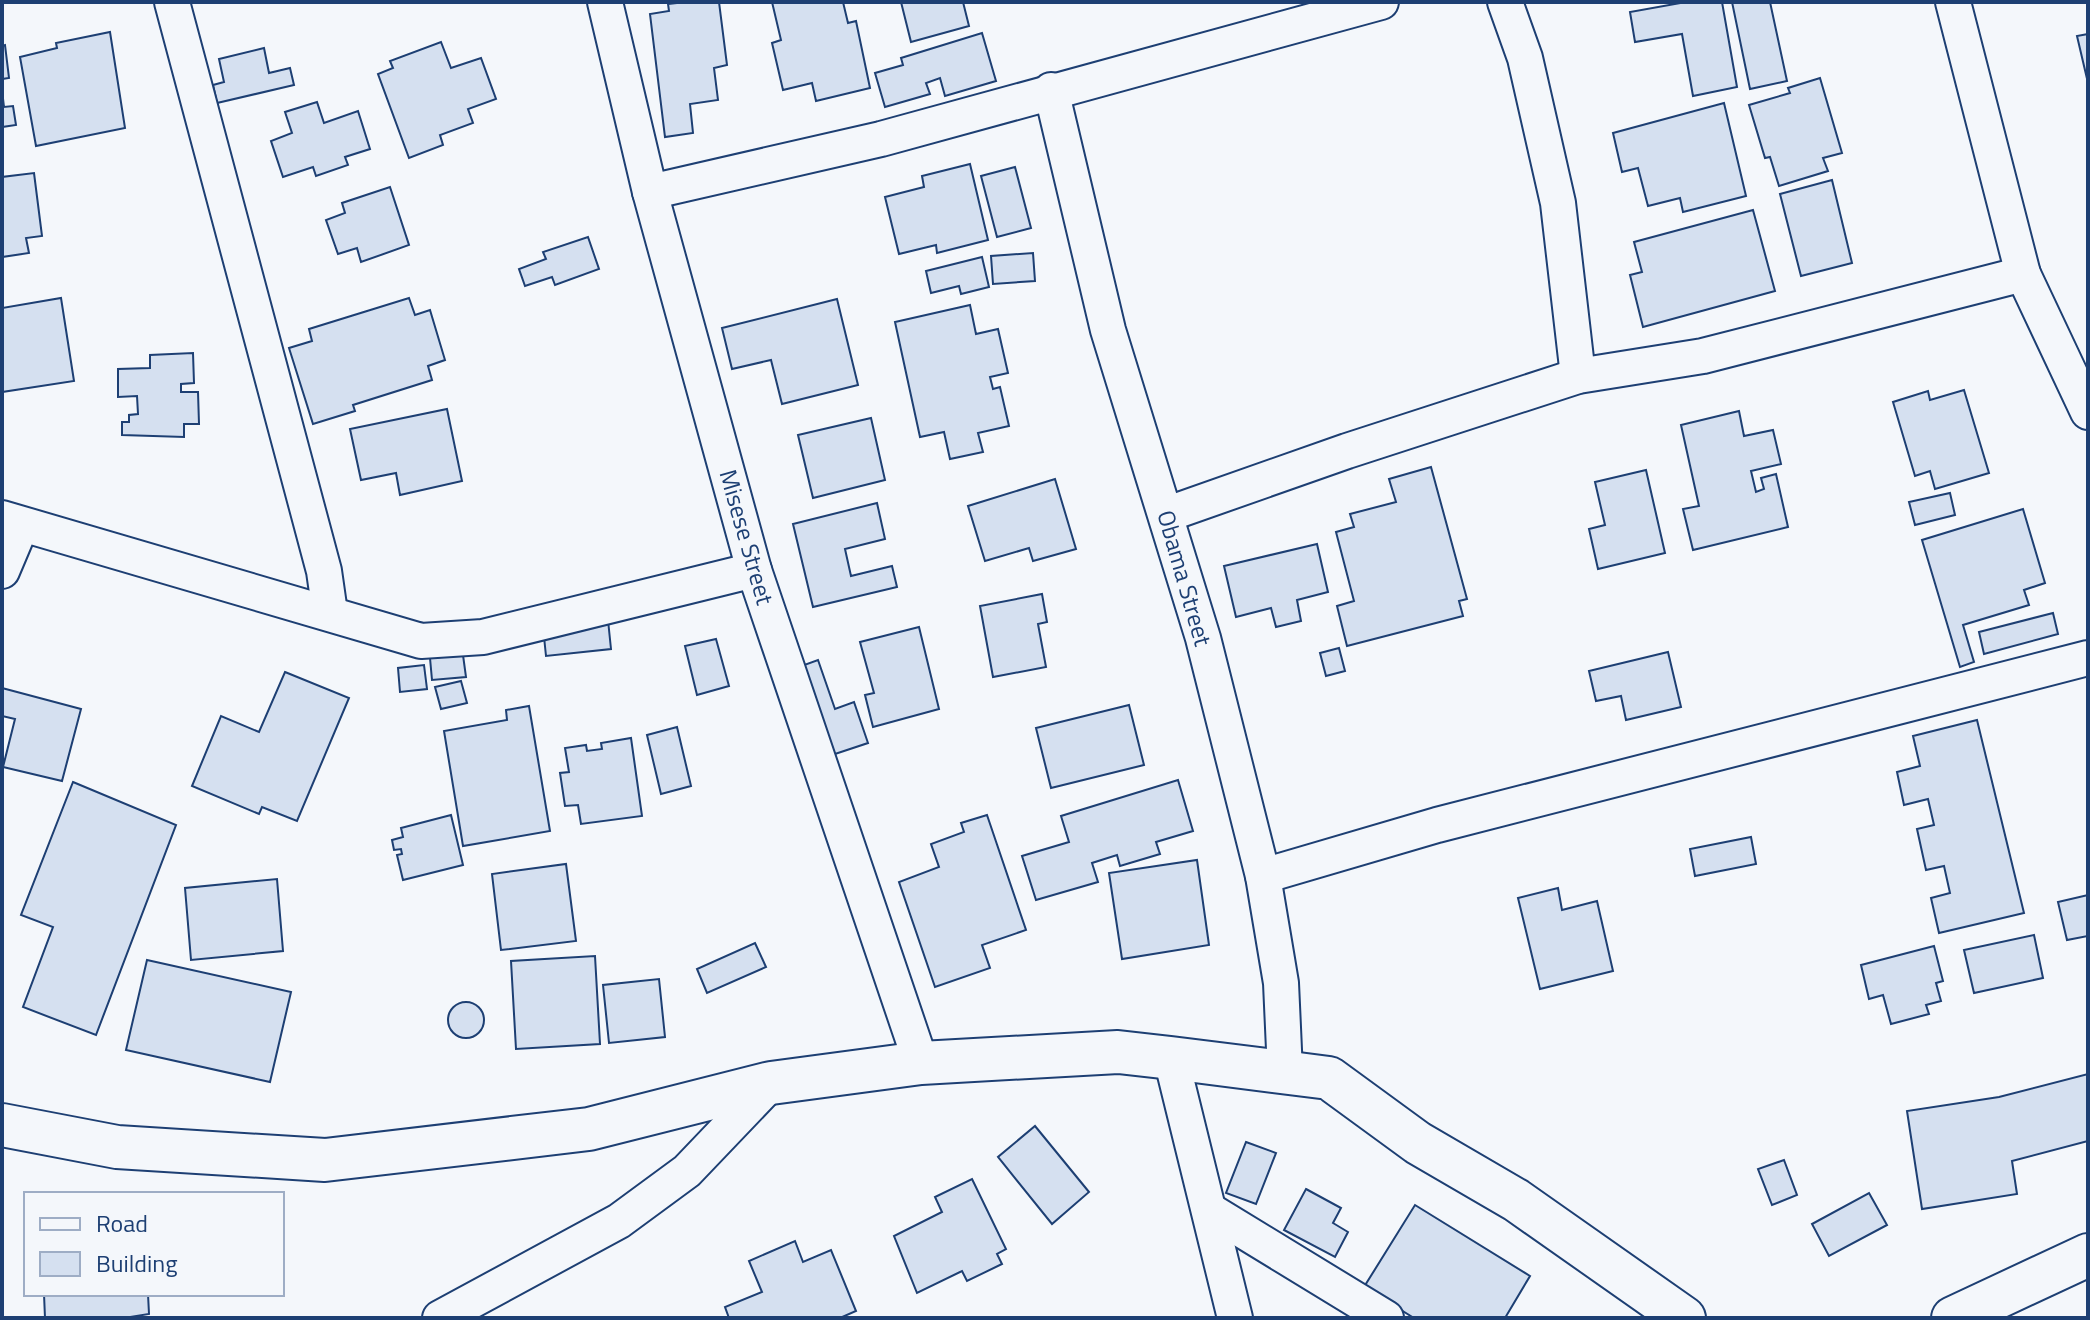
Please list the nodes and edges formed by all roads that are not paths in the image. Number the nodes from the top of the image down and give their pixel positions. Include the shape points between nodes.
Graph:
1 (172, 2) edge
2 (605, 2) edge
3 (1381, 2) edge
4 (1505, 2) edge
5 (1953, 2) edge
6 (1051, 90) junction
7 (650, 192) junction
8 (2023, 274) junction
9 (1578, 376) junction
10 (2088, 412) edge
11 (1168, 514) junction
12 (11, 522) edge
13 (754, 570) junction
14 (2, 571) edge
15 (330, 613) junction
16 (2088, 658) edge
17 (1263, 876) junction
18 (1171, 1058) junction
19 (921, 1063) junction
20 (1285, 1072) junction
21 (771, 1083) junction
22 (2, 1125) edge
23 (1209, 1210) junction
24 (2088, 1255) edge
25 (1672, 1315) edge
26 (440, 1318) edge
27 (1235, 1318) edge
28 (1386, 1318) edge
29 (1953, 1318) edge

1 - 15 street via 324,571
2 - 7 street, Misese Street
3 - 6 street
4 - 9 street via 1525,58 1558,203
5 - 8 street
6 - 7 street via 881,139
6 - 11 street, Obama Street via 1108,330
7 - 13 street, Misese Street
8 - 9 street via 1703,356
8 - 10 street
9 - 11 street
11 - 17 street, Obama Street
12 - 14 street
12 - 15 street
13 - 15 street via 483,637 421,641
13 - 19 street, Misese Street
16 - 17 street via 1437,825
17 - 20 street, Obama Street via 1281,983
18 - 19 street via 1118,1052
18 - 20 street
18 - 23 street
19 - 21 street
20 - 25 street via 1329,1078 1418,1143 1516,1200
21 - 22 street via 589,1129 325,1160 117,1147
21 - 26 street via 687,1171 619,1221
23 - 27 street
23 - 28 street
24 - 29 street

